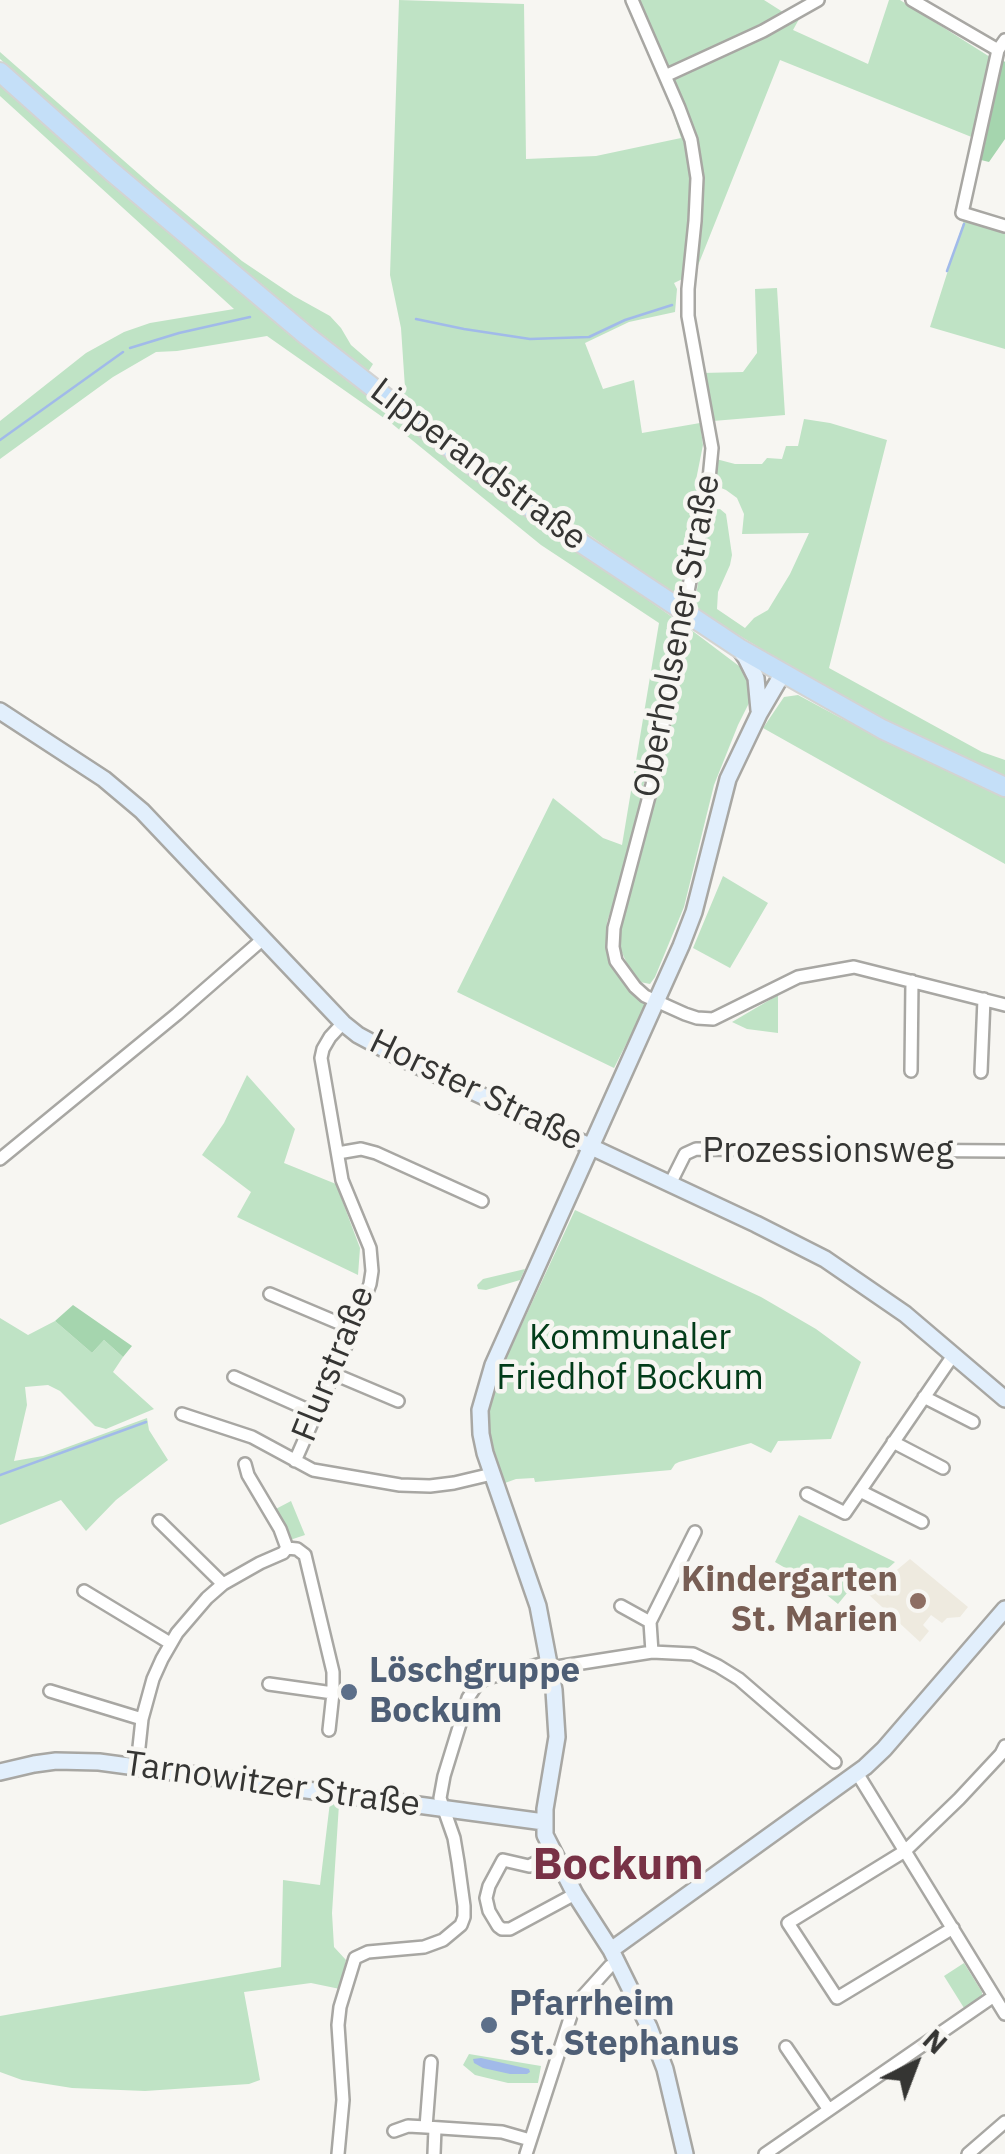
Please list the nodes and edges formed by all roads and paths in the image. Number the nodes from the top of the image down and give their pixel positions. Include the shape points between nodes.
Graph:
1 (632, 0) edge
2 (818, 0) edge
3 (912, 0) edge
4 (1002, 45) edge
5 (0, 72) edge
6 (665, 76) junction
7 (1005, 226) edge
8 (739, 648) junction
9 (783, 674) junction
10 (0, 710) edge
11 (758, 714) junction
12 (1005, 787) edge
13 (263, 938) junction
14 (912, 980) junction
15 (984, 999) junction
16 (658, 1002) junction
17 (1005, 1004) edge
18 (343, 1023) junction
19 (911, 1070) dead end
20 (981, 1072) dead end
21 (591, 1148) junction
22 (1005, 1152) edge
23 (338, 1153) junction
24 (0, 1159) edge
25 (670, 1184) junction
26 (482, 1201) dead end
27 (270, 1294) dead end
28 (353, 1329) junction
29 (954, 1354) junction
30 (334, 1374) junction
31 (234, 1377) dead end
32 (924, 1398) junction
33 (1005, 1399) edge
34 (398, 1400) dead end
35 (315, 1413) junction
36 (182, 1414) dead end
37 (973, 1422) dead end
38 (893, 1442) junction
39 (295, 1461) junction
40 (245, 1464) dead end
41 (943, 1468) dead end
42 (492, 1474) junction
43 (860, 1491) junction
44 (807, 1494) dead end
45 (158, 1521) dead end
46 (922, 1522) dead end
47 (695, 1532) dead end
48 (287, 1548) junction
49 (223, 1584) junction
50 (84, 1591) dead end
51 (621, 1606) dead end
52 (1005, 1609) edge
53 (650, 1622) junction
54 (170, 1644) junction
55 (652, 1652) junction
56 (550, 1665) junction
57 (269, 1684) dead end
58 (50, 1691) dead end
59 (334, 1693) junction
60 (142, 1719) junction
61 (329, 1730) dead end
62 (1005, 1746) edge
63 (835, 1762) dead end
64 (137, 1766) junction
65 (0, 1772) edge
66 (856, 1773) junction
67 (442, 1808) junction
68 (544, 1822) junction
69 (906, 1850) junction
70 (553, 1854) junction
71 (575, 1894) junction
72 (953, 1928) junction
73 (614, 1956) junction
74 (994, 1996) junction
75 (1005, 2014) edge
76 (786, 2047) dead end
77 (431, 2062) dead end
78 (828, 2110) junction
79 (1005, 2122) edge
80 (431, 2128) junction
81 (394, 2131) dead end
82 (530, 2140) junction
83 (338, 2154) edge
84 (434, 2154) edge
85 (526, 2154) edge
86 (685, 2154) edge
87 (765, 2154) edge
88 (968, 2154) edge

1 - 6 street, Oberholsener Straße
2 - 6 street
3 - 4 street
4 - 7 street via 962,213
5 - 8 main road, Lipperandstraße via 307,336 480,471
6 - 16 street, Oberholsener Straße, bridge via 696,168 688,316 712,448 652,785 614,928 616,961 634,987
8 - 9 main road, Lipperandstraße
8 - 11 main road via 756,678
9 - 11 main road, Oberholsener Straße
9 - 12 main road, Lipperandstraße
10 - 13 main road, Horster Straße via 127,798
11 - 16 main road, Oberholsener Straße via 728,779 694,912
13 - 18 main road, Horster Straße
13 - 24 street
14 - 15 street
14 - 16 street via 854,967 822,971 713,1019
14 - 19 street
15 - 17 street
15 - 20 street
16 - 21 main road, Oberholsener Straße
18 - 21 main road, Horster Straße via 376,1046
18 - 23 street, Flurstraße via 321,1058
21 - 25 main road, Horster Straße
21 - 42 main road, Oberholsener Straße via 482,1396 481,1434
22 - 25 street, Prozessionsweg via 696,1149 685,1154
23 - 26 street via 376,1153
23 - 28 street, Flurstraße via 372,1271
25 - 29 main road, Horster Straße via 825,1259
27 - 28 street
28 - 30 street, Flurstraße
29 - 32 street
29 - 33 main road, Horster Straße
30 - 34 street
30 - 35 street, Flurstraße
31 - 35 street
32 - 37 street
32 - 38 street
35 - 39 street, Flurstraße
36 - 39 street via 252,1436
38 - 41 street
38 - 43 street
39 - 42 street via 400,1485
40 - 48 street
42 - 56 main road, Oberholsener Straße via 538,1606
43 - 44 street via 845,1513
43 - 46 street
45 - 49 street
47 - 53 street
48 - 49 street
48 - 59 street via 305,1555
49 - 54 street
50 - 54 street
51 - 53 street
52 - 66 main road
53 - 55 street
54 - 60 street
55 - 56 street
55 - 63 street via 693,1654 718,1666
56 - 67 street via 478,1683 444,1776
56 - 68 main road, Oberholsener Straße via 557,1736
57 - 59 street
58 - 60 street
59 - 61 street
60 - 64 street
62 - 69 street
64 - 65 main road, Tarnowitzer Straße via 56,1761
64 - 67 main road, Tarnowitzer Straße
66 - 69 street
66 - 73 main road
67 - 68 main road, Tarnowitzer Straße
67 - 83 street via 454,1838 464,1917 443,1940 355,1958 338,2025
68 - 70 main road
69 - 72 street
69 - 72 street via 788,1923 837,1998
70 - 71 main road
70 - 71 street via 529,1866 502,1860 489,1886 489,1911 498,1926 510,1929
71 - 73 main road
72 - 74 street
73 - 82 street via 574,2006
73 - 86 main road via 661,2054
74 - 75 street
74 - 78 street
76 - 78 street
77 - 80 street
78 - 87 street
79 - 88 street
80 - 81 street
80 - 82 street
80 - 84 street
82 - 85 street

